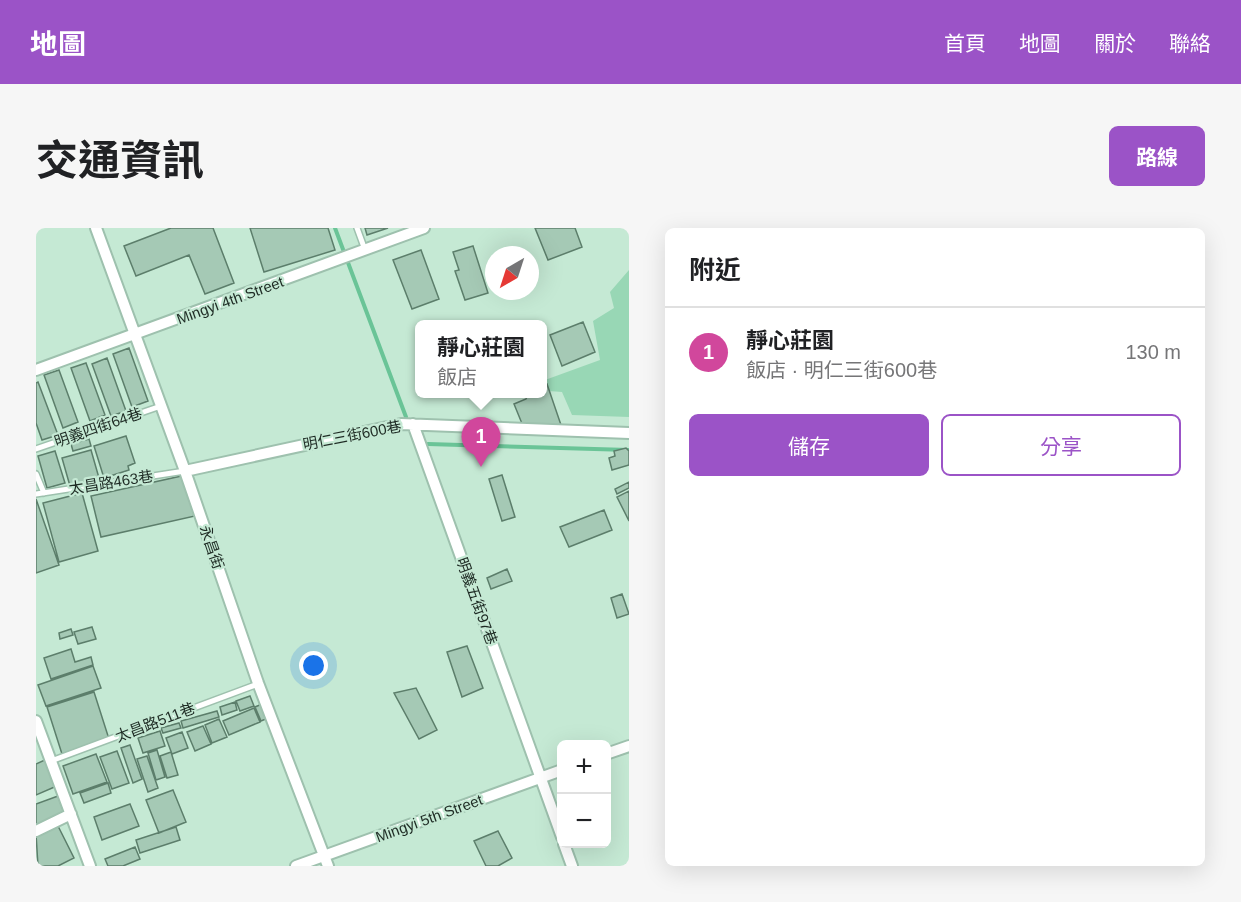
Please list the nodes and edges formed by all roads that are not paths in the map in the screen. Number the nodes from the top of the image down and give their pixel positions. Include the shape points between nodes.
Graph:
1 (96, 228) edge
2 (357, 228) edge
3 (424, 228) edge
4 (365, 250) junction
5 (136, 334) junction
6 (36, 370) edge
7 (161, 406) junction
8 (413, 424) junction
9 (629, 433) edge
10 (36, 449) edge
11 (185, 471) junction
12 (36, 474) edge
13 (44, 493) junction
14 (36, 494) edge
15 (258, 683) junction
16 (36, 721) edge
17 (629, 746) edge
18 (611, 752) edge
19 (51, 761) junction
20 (557, 772) edge
21 (540, 778) junction
22 (71, 814) junction
23 (557, 826) edge
24 (36, 831) edge
25 (566, 848) edge
26 (326, 861) edge
27 (90, 866) edge
28 (296, 866) edge
29 (572, 866) edge

1 - 5 street, 永昌街
2 - 4 lane
3 - 4 street, Mingyi 4th Street
4 - 5 street, Mingyi 4th Street
5 - 6 street, Mingyi 4th Street
5 - 7 street, 永昌街
7 - 10 lane, 明義四街64巷
7 - 11 street, 永昌街
8 - 9 street, 明仁三街600巷
8 - 11 street, 明仁三街600巷
8 - 21 street, 明義五街97巷
11 - 13 lane, 太昌路463巷
11 - 15 street, 永昌街
12 - 13 lane
13 - 14 lane, 太昌路463巷
15 - 19 lane, 太昌路511巷
15 - 26 street, 永昌街
16 - 19 street
17 - 18 street
19 - 22 street
20 - 21 street, Mingyi 5th Street
21 - 23 street, 明義五街97巷
21 - 26 street, Mingyi 5th Street
22 - 24 street
22 - 27 street
25 - 29 street
26 - 28 street, Mingyi 5th Street

